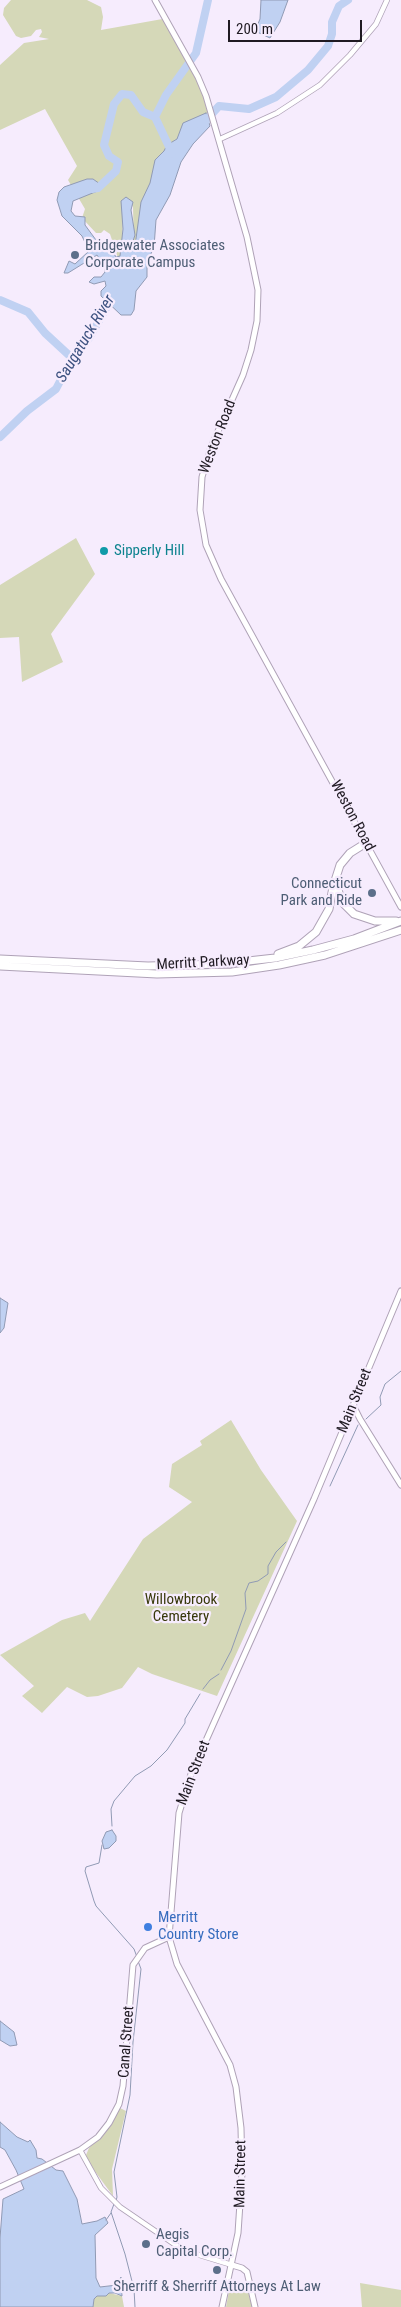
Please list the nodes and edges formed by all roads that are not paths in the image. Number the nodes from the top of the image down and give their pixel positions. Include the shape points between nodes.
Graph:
1 (155, 0) edge
2 (387, 0) edge
3 (220, 139) junction
4 (366, 843) junction
5 (335, 877) junction
6 (401, 907) edge
7 (401, 921) edge
8 (401, 930) edge
9 (0, 959) edge
10 (220, 964) junction
11 (0, 966) edge
12 (401, 1291) edge
13 (353, 1404) junction
14 (401, 1485) edge
15 (169, 1937) junction
16 (80, 2150) junction
17 (0, 2187) edge
18 (232, 2265) junction
19 (222, 2307) edge
20 (255, 2307) edge

1 - 3 main road, Weston Road via 196,73
2 - 3 street via 376,24 320,85 277,113
3 - 4 main road, Weston Road via 253,261 258,314 247,364 203,470 200,499 203,531 221,579
4 - 5 highway via 346,857
4 - 6 main road, Weston Road
5 - 7 highway via 339,896 354,914 374,921
5 - 10 highway via 324,920 303,944 280,953
7 - 10 highway, Merritt Parkway via 314,950
8 - 11 highway, Merritt Parkway via 325,956 232,972 157,974
9 - 10 highway, Merritt Parkway via 148,966
12 - 13 main road, Main Street
13 - 14 main road
13 - 15 main road, Main Street via 186,1787 178,1818
15 - 16 main road, Canal Street via 145,1948 136,1959 132,1972 120,2100 105,2128
15 - 18 main road, Main Street via 177,1964 227,2058 234,2080 242,2159 238,2233
16 - 17 main road, Canal Street
16 - 18 street via 98,2184 123,2209 183,2250
18 - 19 main road, Main Street
18 - 20 main road via 247,2272

